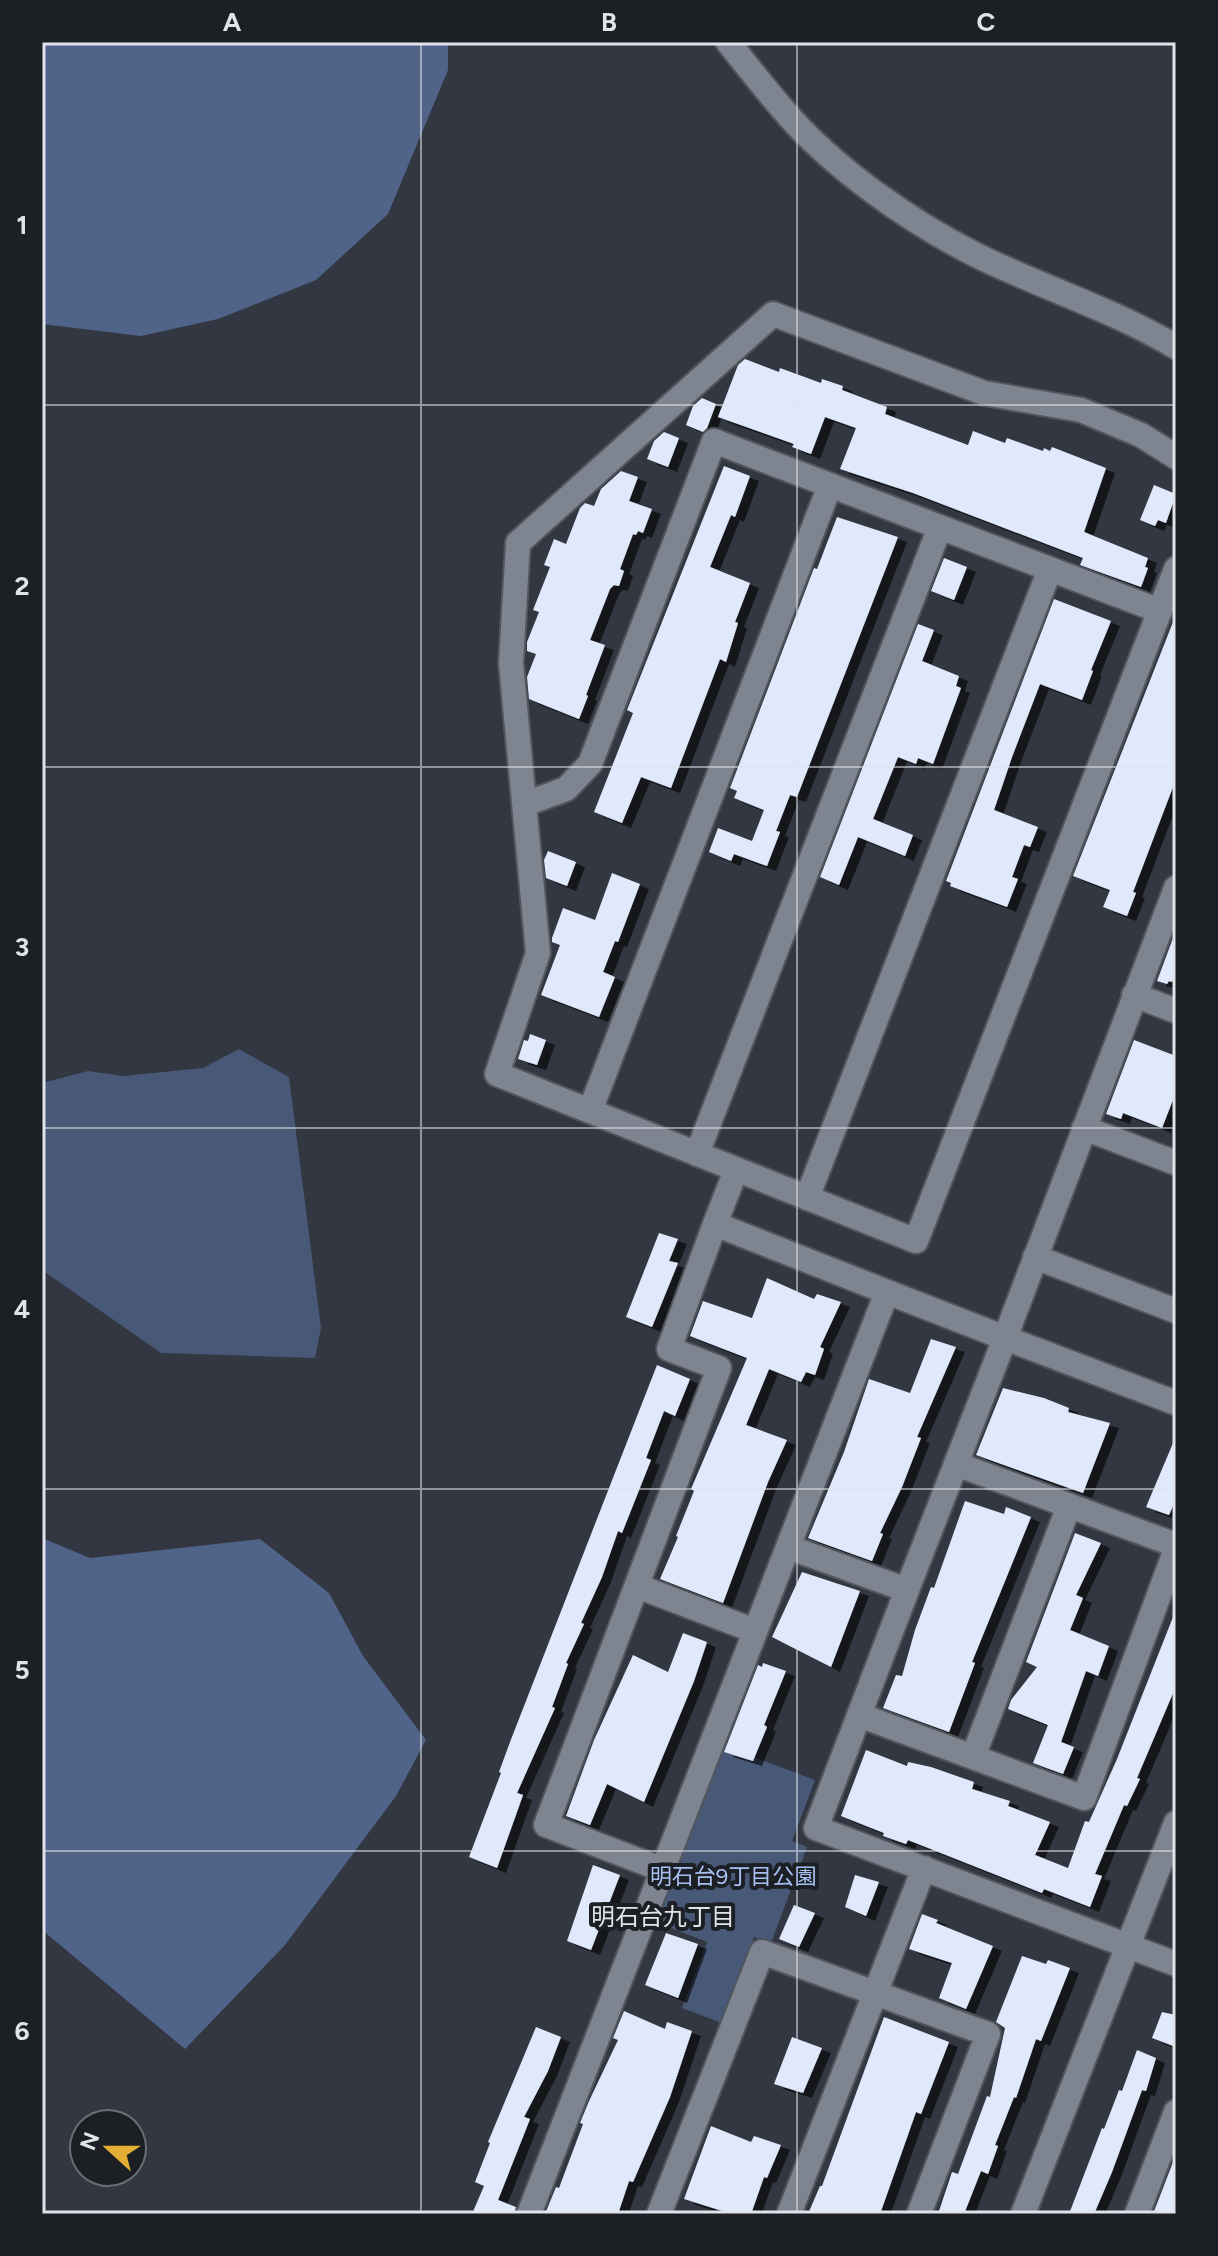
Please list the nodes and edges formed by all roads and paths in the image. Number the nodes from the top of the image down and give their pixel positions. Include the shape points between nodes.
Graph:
1 (728, 42) edge
2 (1176, 347) edge
3 (1176, 457) edge
4 (830, 485) junction
5 (940, 527) junction
6 (1050, 569) junction
7 (1176, 569) edge
8 (1160, 611) junction
9 (525, 804) junction
10 (1176, 888) edge
11 (1134, 995) junction
12 (1176, 1011) edge
13 (590, 1111) junction
14 (1084, 1128) junction
15 (697, 1154) junction
16 (1176, 1163) edge
17 (736, 1170) junction
18 (807, 1198) junction
19 (715, 1224) junction
20 (1035, 1257) junction
21 (887, 1292) junction
22 (1176, 1311) edge
23 (1005, 1338) junction
24 (1176, 1403) edge
25 (956, 1464) junction
26 (1069, 1506) junction
27 (788, 1547) junction
28 (1176, 1547) edge
29 (637, 1586) junction
30 (907, 1590) junction
31 (755, 1631) junction
32 (859, 1715) junction
33 (973, 1757) junction
34 (1176, 1823) edge
35 (924, 1868) junction
36 (661, 1869) junction
37 (1129, 1947) junction
38 (1176, 1964) edge
39 (875, 1993) junction
40 (1176, 2112) edge
41 (529, 2214) edge
42 (659, 2214) edge
43 (789, 2214) edge
44 (919, 2214) edge
45 (1023, 2214) edge
46 (1137, 2214) edge

1 - 2 street via 788,115 894,206 975,255 1104,309
3 - 9 street via 1141,435 1081,410 984,393 773,314 518,543 511,663
4 - 5 street
4 - 9 street via 714,441 590,764 566,789
4 - 13 street
5 - 6 street
5 - 15 street
6 - 8 street
6 - 18 street
7 - 8 street
8 - 18 street via 916,1241
9 - 13 street via 538,953 497,1074
10 - 11 street
11 - 12 street
11 - 14 street
13 - 15 street
14 - 16 street
14 - 20 street
15 - 17 street
17 - 18 street
17 - 19 street
19 - 21 street
19 - 29 street via 669,1349 719,1368
20 - 22 street
20 - 23 street
21 - 23 street
21 - 27 street
23 - 24 street
23 - 25 street
25 - 26 street
25 - 30 street
26 - 28 street
26 - 33 street
27 - 30 street
27 - 31 street
28 - 33 street via 1084,1798
29 - 31 street
29 - 36 street via 546,1825
30 - 32 street
31 - 36 street
32 - 33 street
32 - 35 street via 816,1828
34 - 37 street
35 - 37 street
35 - 39 street
36 - 41 street
37 - 38 street
37 - 45 street
39 - 42 street via 762,1952
39 - 43 street
39 - 44 street via 988,2034
40 - 46 street

